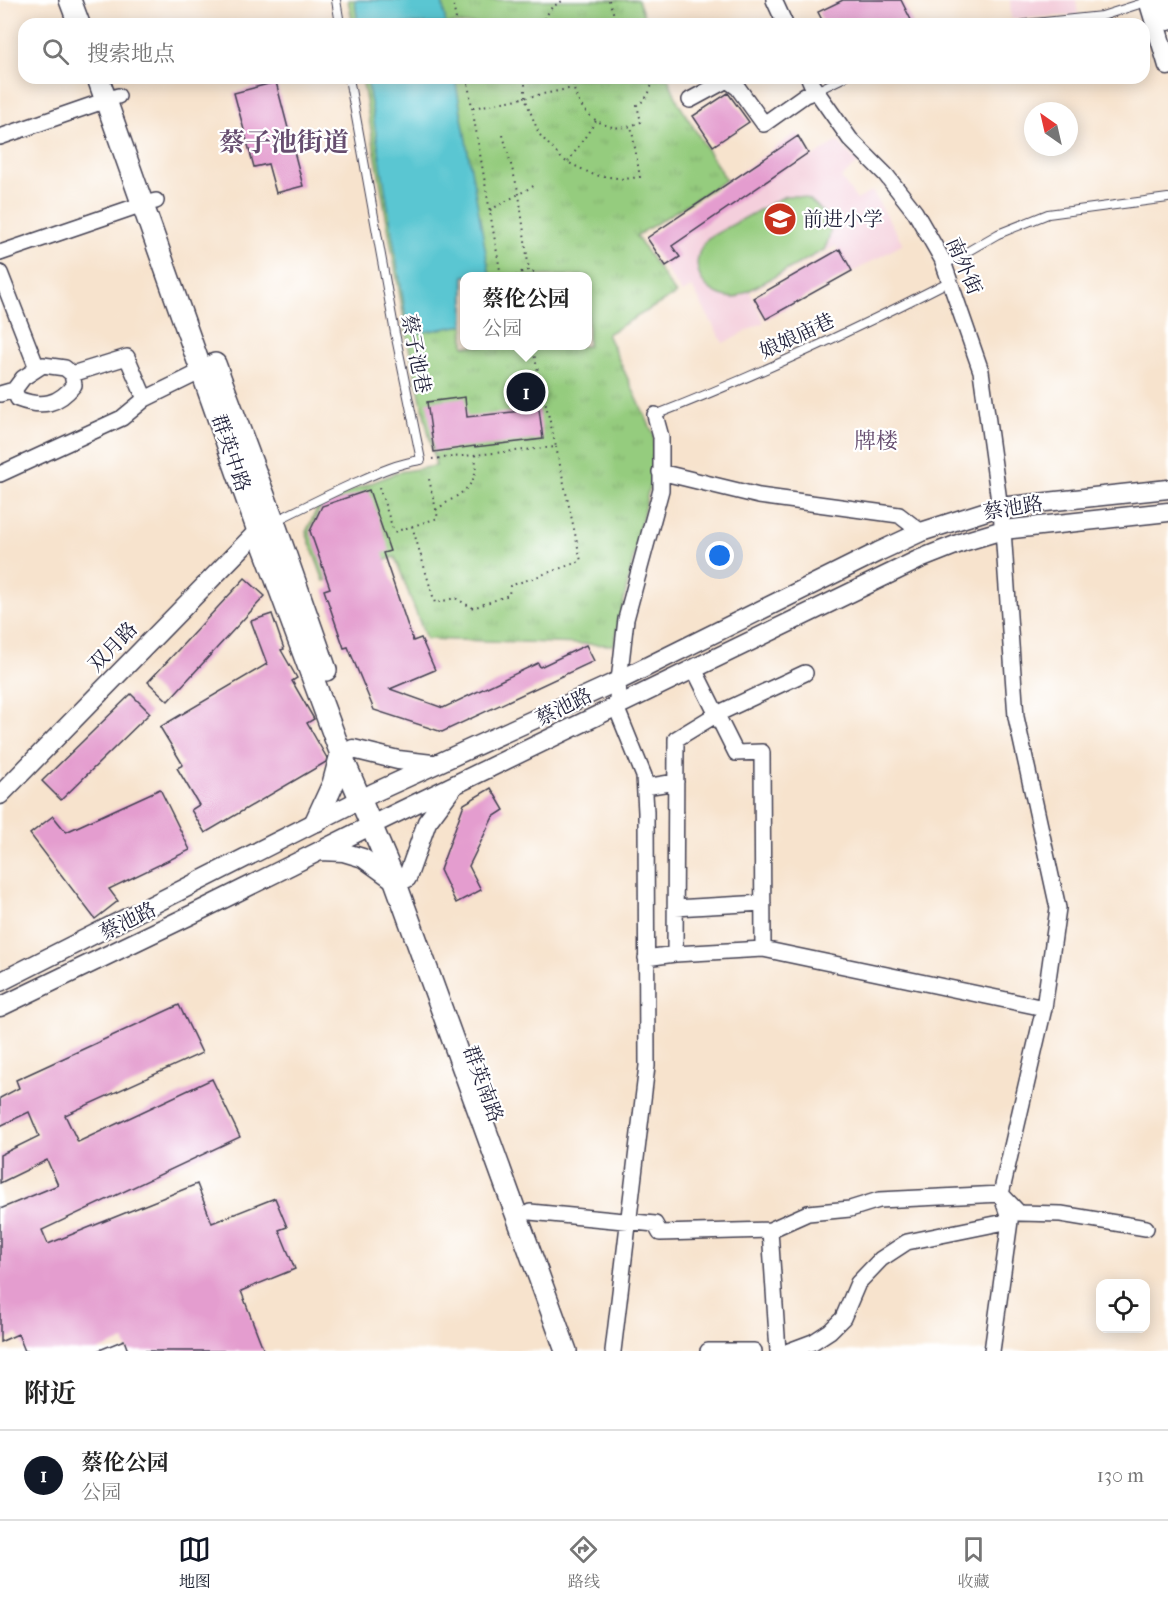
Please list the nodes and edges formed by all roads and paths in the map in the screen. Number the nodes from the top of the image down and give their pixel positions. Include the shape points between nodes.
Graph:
1 (70, 0) edge
2 (85, 0) edge
3 (336, 0) edge
4 (452, 0) edge
5 (564, 0) edge
6 (609, 0) edge
7 (774, 0) edge
8 (1153, 0) edge
9 (77, 18) edge
10 (91, 18) edge
11 (339, 18) edge
12 (456, 18) edge
13 (545, 18) edge
14 (615, 18) edge
15 (782, 18) edge
16 (1083, 18) edge
17 (1168, 21) edge
18 (1168, 66) edge
19 (350, 84) edge
20 (468, 84) edge
21 (525, 84) edge
22 (573, 84) edge
23 (652, 84) edge
24 (720, 84) edge
25 (732, 84) edge
26 (813, 85) edge
27 (573, 88) junction
28 (112, 91) edge
29 (525, 98) junction
30 (690, 100) dead end
31 (473, 108) junction
32 (596, 121) junction
33 (631, 125) junction
34 (503, 135) dead end
35 (0, 137) edge
36 (568, 162) junction
37 (537, 184) dead end
38 (519, 194) junction
39 (1168, 198) edge
40 (149, 202) junction
41 (490, 210) junction
42 (0, 253) edge
43 (944, 265) junction
44 (529, 271) junction
45 (500, 272) edge
46 (524, 272) edge
47 (534, 272) edge
48 (0, 273) edge
49 (950, 281) junction
50 (533, 350) edge
51 (37, 368) junction
52 (209, 368) junction
53 (72, 374) junction
54 (7, 392) edge
55 (145, 399) junction
56 (656, 415) joint
57 (556, 447) junction
58 (475, 455) junction
59 (421, 460) junction
60 (660, 472) junction
61 (0, 474) edge
62 (429, 478) dead end
63 (379, 487) dead end
64 (1168, 489) edge
65 (999, 507) junction
66 (436, 510) junction
67 (1168, 512) edge
68 (266, 526) junction
69 (412, 526) junction
70 (1003, 530) junction
71 (921, 532) junction
72 (693, 669) junction
73 (805, 673) dead end
74 (618, 681) junction
75 (616, 707) junction
76 (717, 714) junction
77 (347, 752) junction
78 (437, 764) junction
79 (676, 782) junction
80 (455, 784) junction
81 (645, 787) junction
82 (0, 795) edge
83 (367, 796) junction
84 (316, 821) junction
85 (378, 822) junction
86 (320, 850) junction
87 (401, 880) junction
88 (763, 903) junction
89 (675, 908) junction
90 (763, 949) junction
91 (675, 954) junction
92 (646, 958) junction
93 (0, 981) edge
94 (0, 1007) edge
95 (1044, 1008) junction
96 (1001, 1194) junction
97 (530, 1212) junction
98 (1010, 1221) junction
99 (628, 1222) junction
100 (1146, 1228) dead end
101 (770, 1230) junction
102 (566, 1351) edge
103 (579, 1351) edge
104 (613, 1351) edge
105 (708, 1351) edge
106 (754, 1351) edge
107 (778, 1351) edge
108 (789, 1351) edge
109 (992, 1351) edge

1 - 9 main road
2 - 10 main road
3 - 11 lane
4 - 12 path
5 - 13 path
6 - 14 path
7 - 15 street
8 - 16 lane
8 - 17 street
8 - 18 street
19 - 59 lane, 蔡子池巷
20 - 31 path
21 - 29 path
22 - 27 path
23 - 33 path via 651,92 637,105 641,122
24 - 30 street
25 - 26 street via 764,124
26 - 43 street, 南外街 via 850,139 915,212
27 - 29 path
27 - 32 path via 584,110
28 - 35 street
28 - 40 main road, 群英中路
29 - 31 path
29 - 36 path via 538,134
31 - 41 path
32 - 33 path via 611,126
32 - 36 path
33 - 36 path via 640,177 594,175
34 - 38 path
37 - 38 path
38 - 41 path
38 - 44 path
39 - 43 lane via 1048,214 998,234
40 - 42 street
40 - 52 main road, 群英中路
41 - 45 path
43 - 49 street, 南外街
44 - 46 path
44 - 47 path
48 - 51 street
49 - 56 lane, 娘娘庙巷 via 795,357
49 - 65 street, 南外街 via 981,371
50 - 57 path
51 - 53 street via 56,366
51 - 54 street
52 - 55 street
52 - 68 main road, 群英中路
53 - 54 street via 74,385 66,396 48,404 31,404
53 - 55 street via 128,357
55 - 61 street via 122,418
56 - 60 street via 661,437
57 - 58 path
57 - 69 path via 581,561 510,586 509,595 473,608 455,598 435,603
58 - 59 path
58 - 66 path via 470,487
59 - 68 lane via 384,470
60 - 71 street via 759,495 899,515
60 - 74 street via 661,490 626,619
62 - 66 path
63 - 69 path via 394,532
64 - 65 street, 蔡池路
65 - 70 street, 南外街
65 - 71 street, 蔡池路
66 - 69 path via 438,518
67 - 70 street, 蔡池路
68 - 77 main road, 群英中路
68 - 82 street, 双月路
70 - 72 street, 蔡池路 via 920,559
70 - 95 street, 南外街 via 1016,717 1058,908
71 - 74 street, 蔡池路
72 - 75 street, 蔡池路
72 - 76 street
73 - 76 street
74 - 75 street
74 - 78 street, 蔡池路
75 - 80 street, 蔡池路
75 - 81 street
76 - 79 street via 676,739
76 - 88 street via 736,753 762,752
77 - 78 street
77 - 83 main road, 群英中路
77 - 84 main road
78 - 83 street, 蔡池路
79 - 81 street
79 - 89 street
80 - 85 street, 蔡池路
80 - 87 street via 427,822
81 - 92 street
83 - 84 street, 蔡池路
83 - 85 main road, 群英中路
84 - 93 street, 蔡池路
85 - 86 street, 蔡池路
85 - 87 main road, 群英南路
86 - 87 street via 363,858
86 - 94 street, 蔡池路
87 - 97 main road, 群英南路
87 - 102 main road, 群英南路
88 - 89 street
88 - 90 street
89 - 91 street
90 - 91 street
90 - 95 street
91 - 92 street
92 - 99 street via 647,1066
95 - 96 street, 南外街
96 - 98 street
96 - 100 street via 1019,1213
96 - 101 street via 879,1200 850,1209 808,1213
97 - 99 street
97 - 103 main road, 群英南路
98 - 108 street via 907,1242 881,1259 858,1283 843,1318 830,1331
98 - 109 street
99 - 101 street via 656,1224 660,1233
99 - 104 street
101 - 107 street
105 - 106 street

